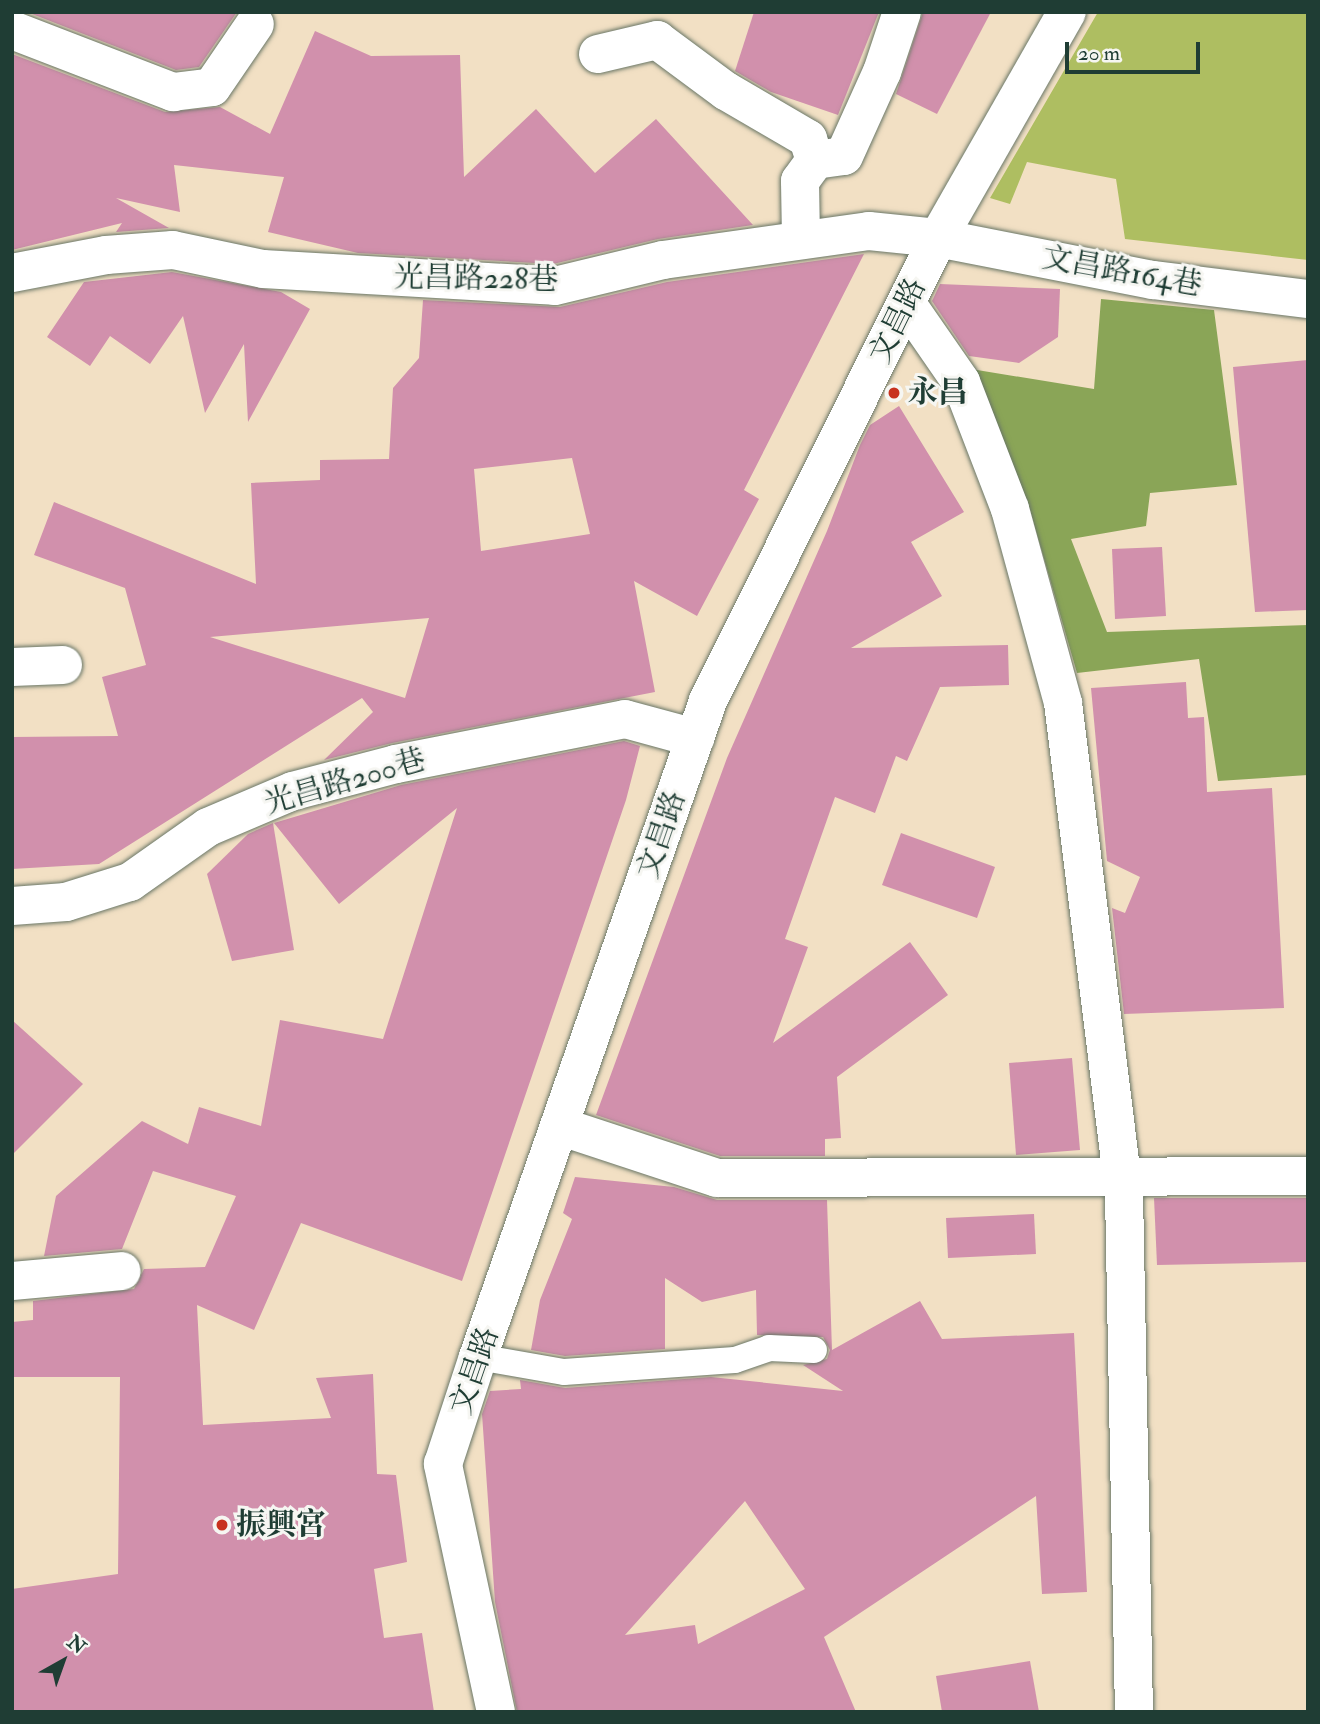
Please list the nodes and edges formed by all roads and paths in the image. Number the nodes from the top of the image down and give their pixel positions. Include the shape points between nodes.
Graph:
1 (902, 12) edge
2 (1067, 12) edge
3 (255, 24) dead end
4 (12, 30) edge
5 (598, 54) dead end
6 (815, 160) junction
7 (938, 238) junction
8 (800, 239) junction
9 (12, 273) edge
10 (1308, 299) edge
11 (907, 304) junction
12 (63, 665) dead end
13 (12, 667) edge
14 (695, 737) junction
15 (12, 905) edge
16 (562, 1127) junction
17 (1122, 1175) junction
18 (1308, 1176) edge
19 (122, 1271) dead end
20 (12, 1281) edge
21 (814, 1350) dead end
22 (478, 1357) junction
23 (496, 1712) edge
24 (1133, 1712) edge

1 - 6 street via 882,72 844,156
2 - 7 street, 文昌路
3 - 4 street via 212,87 173,92
5 - 6 street via 657,40 726,91 808,139
6 - 8 street via 800,181
7 - 8 street, 光昌路228巷 via 869,231
7 - 10 street, 文昌路164巷 via 1153,280
7 - 11 street, 文昌路
8 - 9 street, 光昌路228巷 via 663,260 555,285 263,269 173,250 106,255
11 - 14 street, 文昌路 via 708,701
11 - 17 street via 961,382 1010,509 1063,703
12 - 13 street
14 - 15 street, 光昌路200巷 via 625,719 396,764 293,791 208,827 130,882 66,902
14 - 16 street, 文昌路
16 - 17 street via 717,1178
16 - 22 street, 文昌路
17 - 18 street
17 - 24 street
19 - 20 street
21 - 22 lane via 769,1348 735,1360 564,1372
22 - 23 street, 文昌路 via 443,1464

